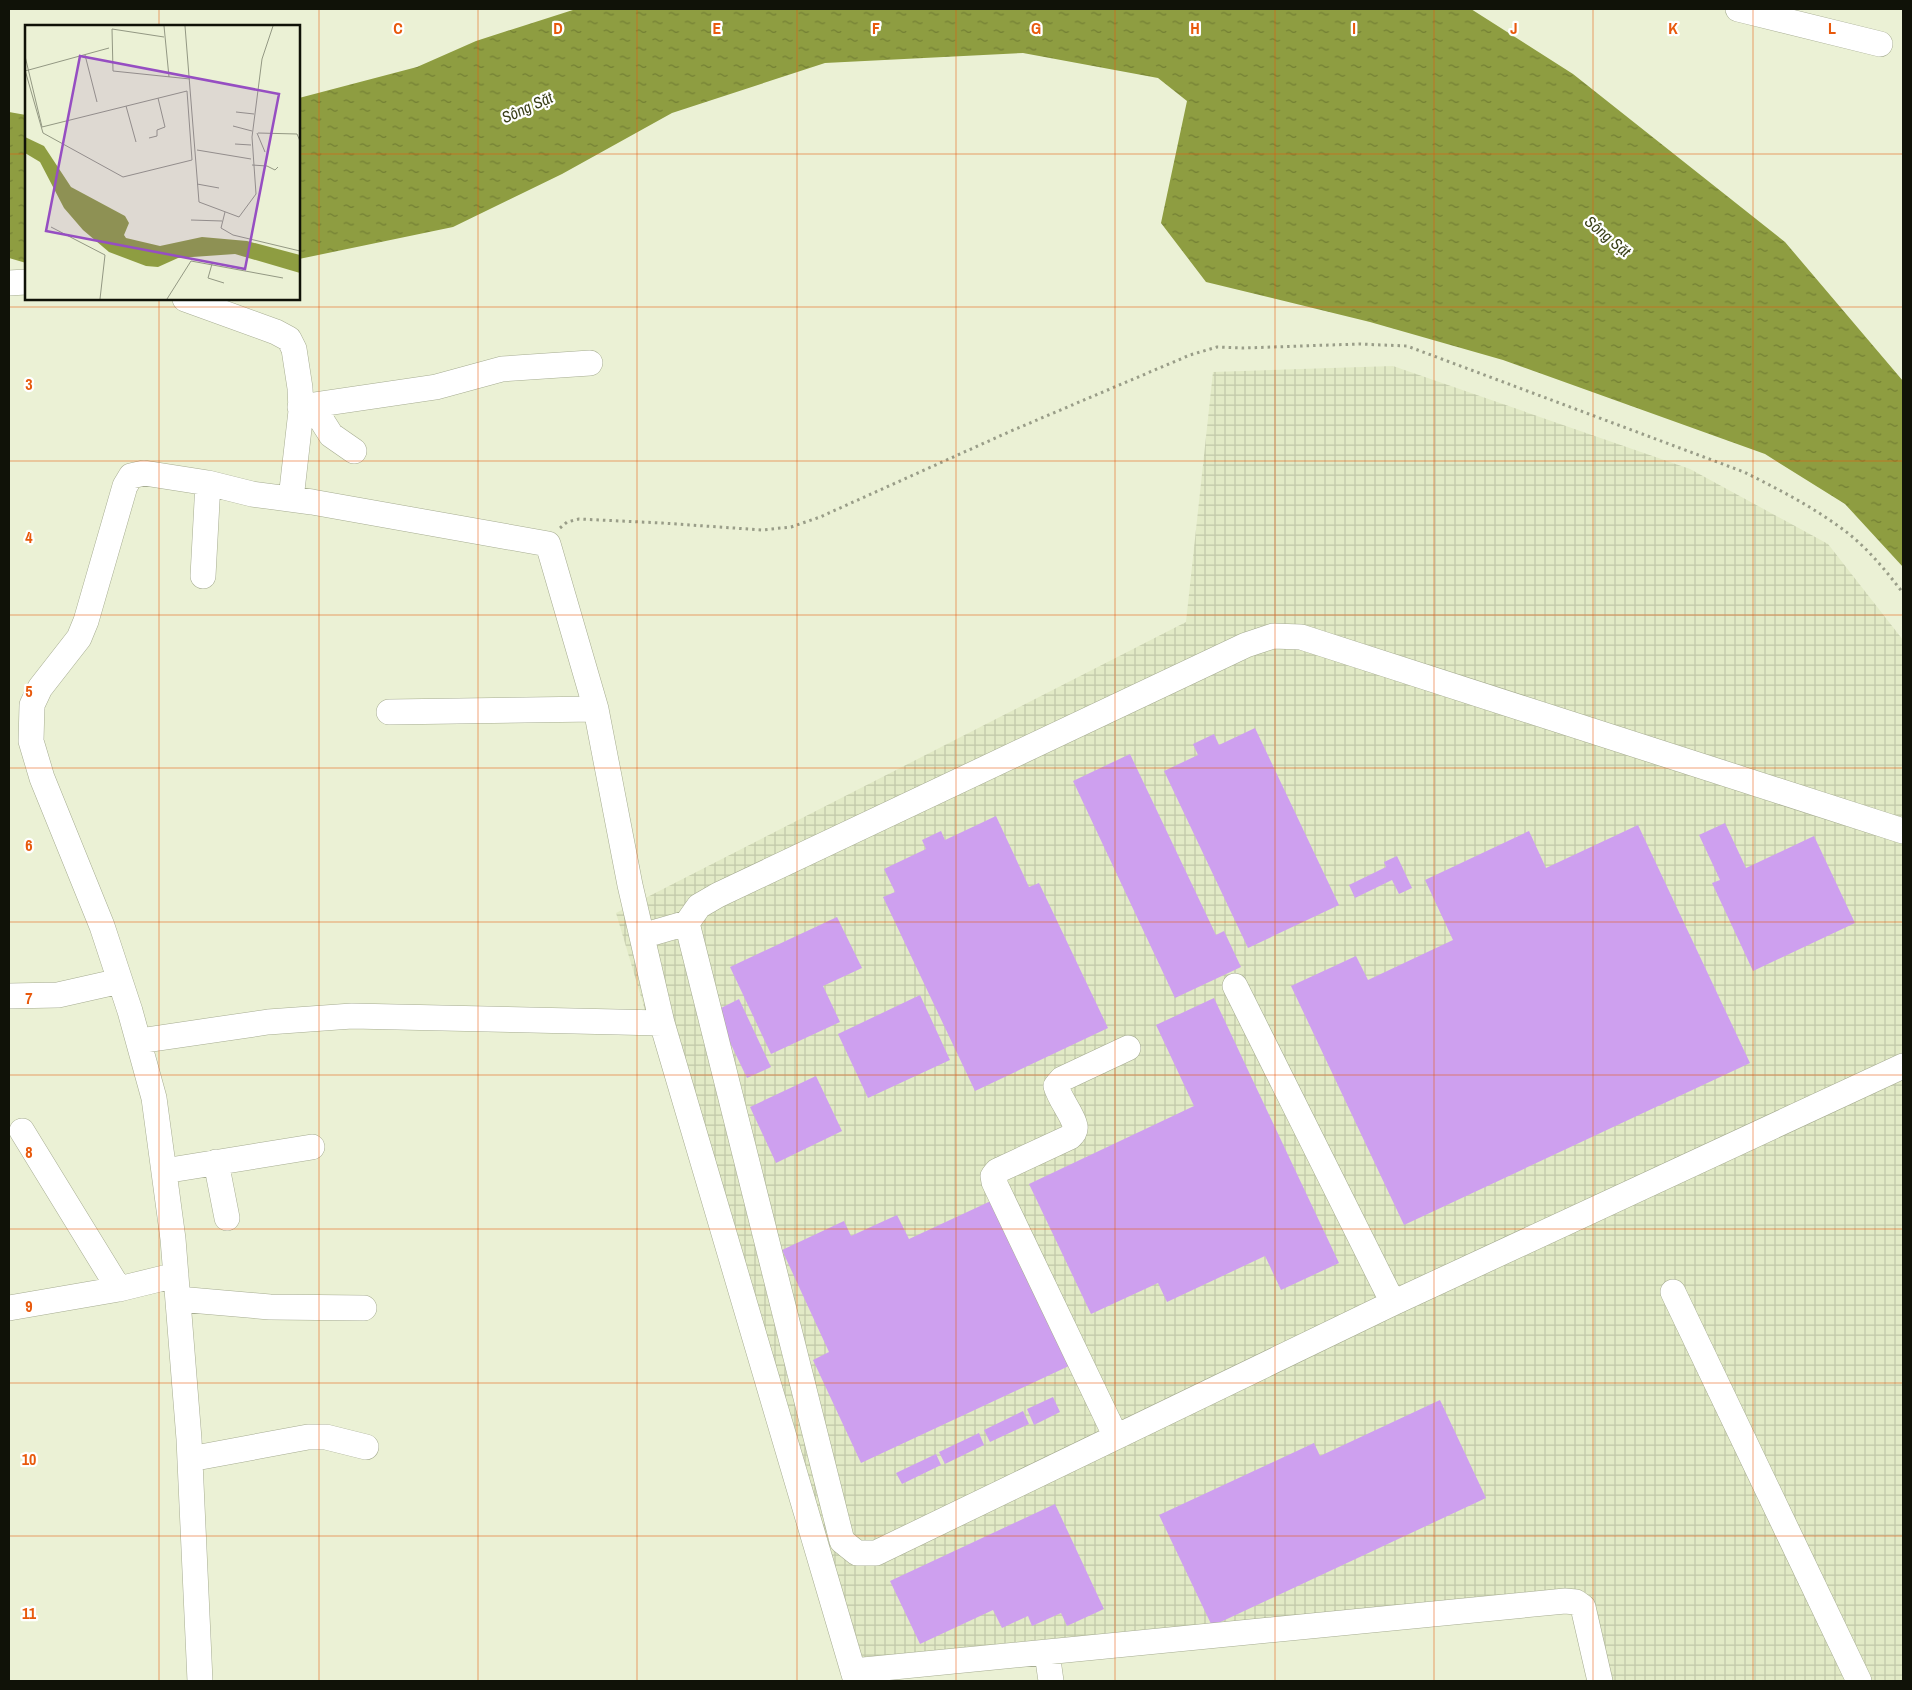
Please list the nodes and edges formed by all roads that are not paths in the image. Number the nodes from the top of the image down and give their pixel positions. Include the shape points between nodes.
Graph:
1 (1738, 9) edge
2 (1880, 44) dead end
3 (25, 282) edge
4 (9, 283) edge
5 (188, 300) edge
6 (590, 363) dead end
7 (306, 406) junction
8 (354, 451) dead end
9 (208, 483) junction
10 (291, 500) junction
11 (203, 576) dead end
12 (596, 709) junction
13 (390, 712) dead end
14 (1903, 831) edge
15 (687, 923) junction
16 (642, 936) junction
17 (120, 982) junction
18 (1236, 986) dead end
19 (9, 996) edge
20 (662, 1023) junction
21 (139, 1041) junction
22 (1128, 1048) dead end
23 (1903, 1066) edge
24 (22, 1132) dead end
25 (312, 1147) dead end
26 (216, 1162) junction
27 (164, 1170) junction
28 (227, 1218) dead end
29 (177, 1287) junction
30 (119, 1289) junction
31 (1672, 1292) dead end
32 (1393, 1303) junction
33 (9, 1308) edge
34 (364, 1308) dead end
35 (1116, 1437) junction
36 (366, 1447) dead end
37 (190, 1459) junction
38 (1047, 1653) junction
39 (854, 1676) edge
40 (200, 1681) edge
41 (1051, 1681) edge
42 (1600, 1681) edge
43 (1859, 1681) edge

1 - 2 street
3 - 4 street
5 - 7 street via 290,339
6 - 7 street via 502,369 436,387
7 - 8 street via 331,435
7 - 10 street
9 - 10 street
9 - 11 street
9 - 17 street via 144,473 131,476 125,486 79,638 40,688 32,704 31,740 42,778 91,896
10 - 12 street via 548,544
12 - 13 street
12 - 16 street
14 - 15 street via 1301,637 1273,636 1246,645 718,894 699,906
15 - 16 street
15 - 35 street via 842,1541 856,1553 876,1553
16 - 20 street
17 - 19 street via 58,995
17 - 21 street
18 - 32 street
20 - 21 street via 352,1016 268,1022
20 - 39 street
21 - 27 street via 154,1098
22 - 35 street via 1062,1079 1056,1086 1075,1125 1075,1132 1070,1137 997,1171 993,1176
23 - 32 street
24 - 30 street
25 - 26 street
26 - 27 street
26 - 28 street
27 - 29 street
29 - 30 street
29 - 34 street via 270,1307
29 - 37 street
30 - 33 street
31 - 43 street
32 - 35 street
36 - 37 street via 326,1437 308,1437
37 - 40 street
38 - 39 street
38 - 41 street
38 - 42 street via 1565,1601 1576,1602 1583,1607

